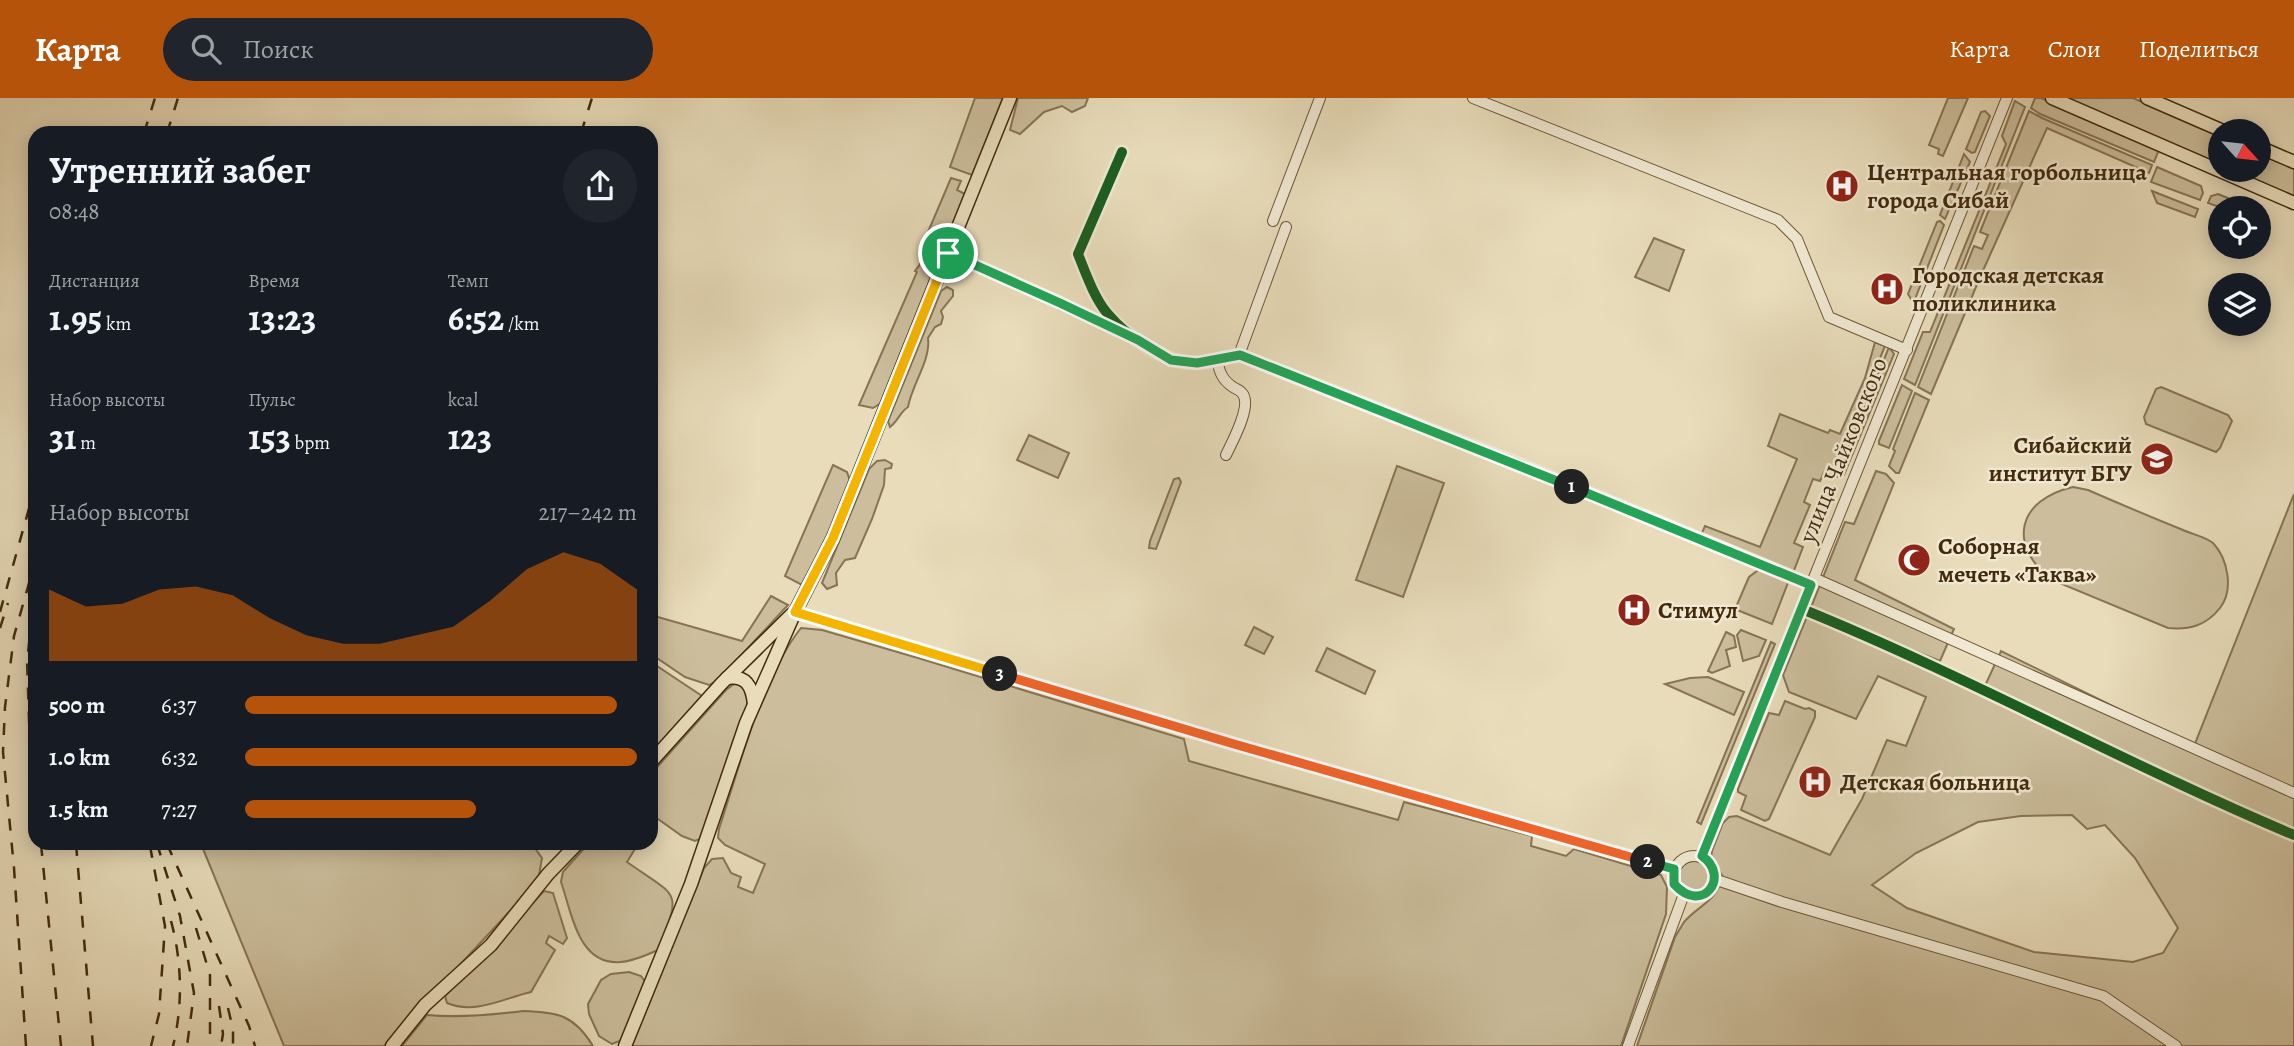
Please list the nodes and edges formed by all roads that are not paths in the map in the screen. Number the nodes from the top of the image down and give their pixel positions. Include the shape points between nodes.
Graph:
1 (1010, 98) edge
2 (1320, 98) edge
3 (1473, 98) edge
4 (2007, 98) edge
5 (2052, 98) edge
6 (2147, 98) edge
7 (2208, 124) edge
8 (1122, 152) dead end
9 (2272, 153) edge
10 (2294, 162) edge
11 (2294, 203) edge
12 (1273, 221) dead end
13 (1286, 227) dead end
14 (948, 253) junction
15 (1138, 340) junction
16 (1906, 349) junction
17 (1240, 355) junction
18 (1217, 359) junction
19 (1226, 455) dead end
20 (1812, 582) junction
21 (1802, 609) junction
22 (795, 612) junction
23 (727, 678) junction
24 (754, 704) junction
25 (658, 754) edge
26 (2294, 793) edge
27 (2294, 835) edge
28 (571, 850) edge
29 (1702, 856) junction
30 (1674, 869) junction
31 (1714, 879) junction
32 (1684, 894) junction
33 (392, 1046) edge
34 (625, 1046) edge
35 (1628, 1046) edge
36 (2176, 1046) edge

1 - 14 main road
2 - 12 street
3 - 16 street via 1778,220 1797,239 1829,317
4 - 16 street, улица Чайковского
5 - 11 main road
6 - 7 main road
8 - 15 street via 1078,254 1107,313
9 - 10 main road
13 - 17 street
14 - 15 street
14 - 22 main road via 833,538
15 - 18 street via 1171,360 1197,363
16 - 20 street, улица Чайковского
17 - 18 street
17 - 20 street
18 - 19 street via 1221,376 1246,398
20 - 21 street, улица Чайковского
20 - 26 street
21 - 27 street
21 - 29 street, улица Чайковского
22 - 23 main road
22 - 24 main road
22 - 30 street
23 - 24 main road via 746,680 753,688
23 - 25 main road
24 - 34 main road via 691,884
28 - 33 main road via 491,944 425,1006
29 - 30 street via 1690,855
29 - 31 street via 1714,870
30 - 32 street via 1674,884
31 - 32 street via 1703,895
31 - 36 street via 2103,996
32 - 35 street

